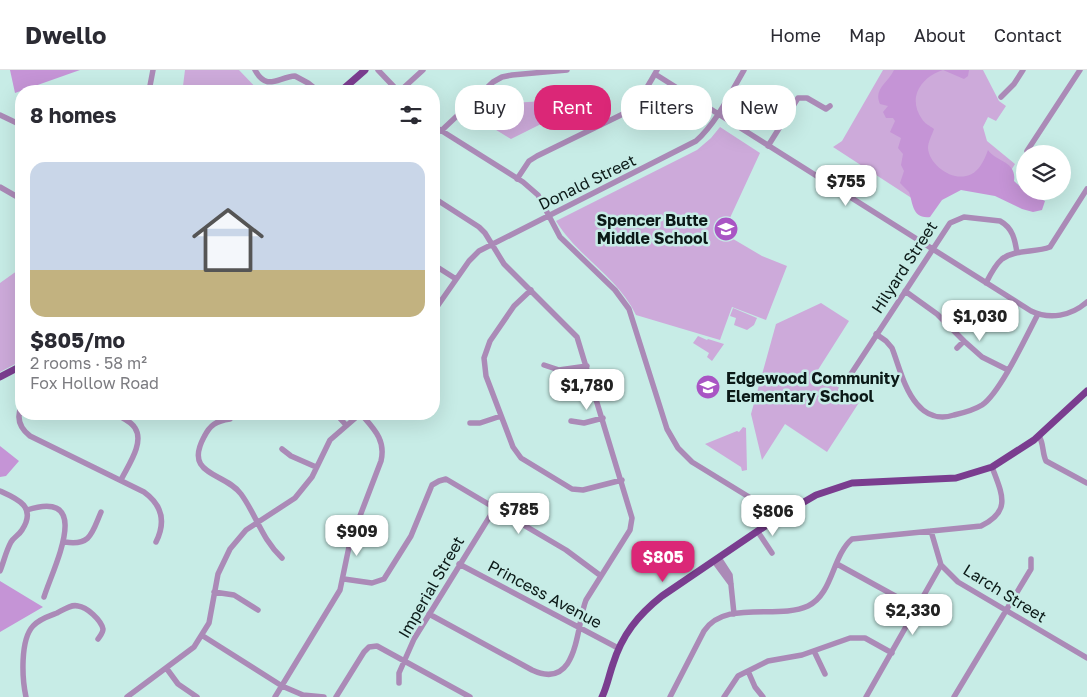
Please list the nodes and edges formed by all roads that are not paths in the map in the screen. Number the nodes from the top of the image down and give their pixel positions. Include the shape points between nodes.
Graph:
1 (153, 70) edge
2 (255, 70) edge
3 (365, 70) edge
4 (378, 70) edge
5 (423, 70) edge
6 (567, 70) edge
7 (744, 70) edge
8 (1023, 70) edge
9 (1080, 70) edge
10 (656, 72) edge
11 (150, 85) edge
12 (310, 85) edge
13 (348, 85) edge
14 (393, 85) edge
15 (406, 85) edge
16 (1001, 97) dead end
17 (830, 106) dead end
18 (718, 114) junction
19 (0, 115) edge
20 (15, 122) edge
21 (440, 131) joint
22 (1031, 145) edge
23 (768, 146) junction
24 (517, 179) junction
25 (0, 187) edge
26 (1087, 189) edge
27 (15, 196) edge
28 (440, 202) edge
29 (548, 216) junction
30 (491, 245) junction
31 (932, 249) junction
32 (1017, 253) junction
33 (440, 268) edge
34 (456, 279) junction
35 (986, 283) junction
36 (531, 290) junction
37 (905, 291) junction
38 (440, 302) edge
39 (1087, 302) edge
40 (1038, 314) junction
41 (876, 334) junction
42 (964, 341) junction
43 (956, 348) dead end
44 (544, 365) dead end
45 (587, 366) junction
46 (15, 369) edge
47 (1008, 370) junction
48 (0, 377) edge
49 (849, 377) dead end
50 (1087, 391) edge
51 (501, 416) junction
52 (603, 418) junction
53 (20, 420) edge
54 (126, 420) edge
55 (224, 420) edge
56 (341, 420) edge
57 (352, 420) edge
58 (365, 420) edge
59 (571, 421) dead end
60 (470, 423) dead end
61 (346, 425) junction
62 (1039, 436) junction
63 (282, 449) dead end
64 (992, 467) junction
65 (316, 468) junction
66 (121, 480) junction
67 (622, 480) junction
68 (1087, 483) edge
69 (0, 491) edge
70 (495, 508) junction
71 (27, 510) junction
72 (102, 512) dead end
73 (780, 516) junction
74 (256, 523) junction
75 (931, 531) junction
76 (758, 532) junction
77 (65, 542) junction
78 (156, 542) dead end
79 (772, 553) dead end
80 (282, 558) dead end
81 (1031, 559) dead end
82 (717, 560) junction
83 (460, 564) junction
84 (837, 564) junction
85 (941, 565) junction
86 (0, 571) edge
87 (601, 576) junction
88 (344, 579) junction
89 (214, 592) junction
90 (44, 597) dead end
91 (917, 608) junction
92 (258, 610) dead end
93 (1006, 611) junction
94 (430, 614) junction
95 (734, 614) junction
96 (579, 628) junction
97 (203, 636) junction
98 (98, 639) dead end
99 (618, 648) junction
100 (814, 650) junction
101 (892, 653) junction
102 (1087, 658) edge
103 (406, 660) junction
104 (167, 669) junction
105 (748, 671) junction
106 (825, 674) dead end
107 (399, 683) dead end
108 (282, 686) junction
109 (458, 690) junction
110 (671, 695) edge
111 (26, 697) edge
112 (127, 697) edge
113 (197, 697) edge
114 (275, 697) edge
115 (324, 697) edge
116 (336, 697) edge
117 (454, 697) edge
118 (470, 697) edge
119 (602, 697) edge
120 (678, 697) edge
121 (724, 697) edge
122 (762, 697) edge
123 (866, 697) edge
124 (954, 697) edge

1 - 11 street
2 - 12 street via 267,82 296,76
3 - 13 main road
4 - 14 street
5 - 15 street
6 - 21 street via 502,77
7 - 18 street, Donald Street
8 - 16 street
9 - 22 street
10 - 18 street
10 - 24 street via 639,100 625,113 537,156 529,161
17 - 23 street via 826,109 807,98 798,98
18 - 23 street
18 - 29 street, Donald Street via 706,132 682,150
19 - 20 street
21 - 24 street
23 - 31 street
24 - 29 street via 538,195
25 - 27 street
26 - 32 street via 1050,247
28 - 30 street via 478,227
29 - 30 street, Donald Street
29 - 73 street via 560,236 615,290 629,310 666,429 678,448 692,462
30 - 34 street, Donald Street via 473,255
30 - 36 street via 504,264
31 - 32 street, Hilyard Street via 950,223 959,218 995,219 1005,223 1013,233
31 - 35 street
31 - 37 street, Hilyard Street
32 - 35 street via 1000,260
33 - 34 street
34 - 38 street, Donald Street
35 - 40 street
36 - 45 street via 575,333
36 - 51 street via 514,306 485,353 485,372
37 - 41 street, Hilyard Street
37 - 42 street via 937,314
39 - 40 street via 1068,313
40 - 47 street
41 - 47 street via 892,348 915,402 936,417 952,416 983,404
41 - 49 street, Hilyard Street
42 - 43 street
42 - 47 street via 982,357
44 - 45 street via 559,370
45 - 52 street
46 - 48 main road
50 - 62 main road
51 - 60 street
51 - 67 street via 518,455 568,487 580,490
52 - 59 street via 584,423
52 - 67 street
53 - 66 street via 30,436
54 - 66 street via 135,426 138,436
55 - 74 street via 210,427 199,446 198,459 205,470 238,491
56 - 61 street
57 - 61 street
58 - 88 street via 381,438 383,456 350,542
61 - 65 street via 330,440
62 - 64 main road
62 - 68 street via 1046,461
63 - 65 street
64 - 73 main road via 956,478 852,483 816,495
64 - 75 street via 1003,499 997,516 981,526
65 - 74 street via 295,498
66 - 78 street via 144,492 159,507 162,525
67 - 87 street via 632,522
69 - 71 street via 20,502
70 - 83 street, Imperial Street
70 - 87 street via 566,550
70 - 88 street via 452,481 439,480 430,488 411,536 384,579 372,583
71 - 77 street via 47,505 58,510 66,525
71 - 86 street via 26,523 11,543
72 - 77 street via 88,539 76,544
73 - 76 main road
74 - 80 street
74 - 89 street via 230,549 218,574
75 - 84 street via 852,539
75 - 85 street, Larch Street
76 - 79 street
76 - 82 main road
77 - 90 street
81 - 93 street via 1031,569
82 - 95 street via 730,575
82 - 99 main road via 645,610
83 - 94 street, Imperial Street
83 - 96 street, Princess Avenue
84 - 91 street
84 - 95 street via 821,595 807,606
85 - 91 street
85 - 93 street, Larch Street via 958,582
87 - 96 street via 586,600
88 - 108 street via 334,602
89 - 92 street via 234,595
89 - 97 street via 211,616
91 - 101 street
93 - 102 street, Larch Street
93 - 124 street
94 - 96 street via 543,675 560,670 571,658
94 - 103 street, Imperial Street via 414,638
95 - 110 street via 719,617 707,626
96 - 99 street, Princess Avenue
97 - 104 street
97 - 108 street
98 - 111 street via 103,628 90,612 80,606 71,606 36,623 28,635 24,657
99 - 119 main road
100 - 101 street via 859,637
100 - 105 street via 798,656 774,658
100 - 106 street
101 - 123 street
103 - 107 street, Imperial Street via 399,673
103 - 109 street
103 - 116 street via 382,647 369,647
104 - 112 street
104 - 113 street via 178,684
105 - 121 street via 736,678
105 - 122 street
108 - 114 street
108 - 115 street via 303,695
109 - 117 street
109 - 118 street
110 - 120 street

